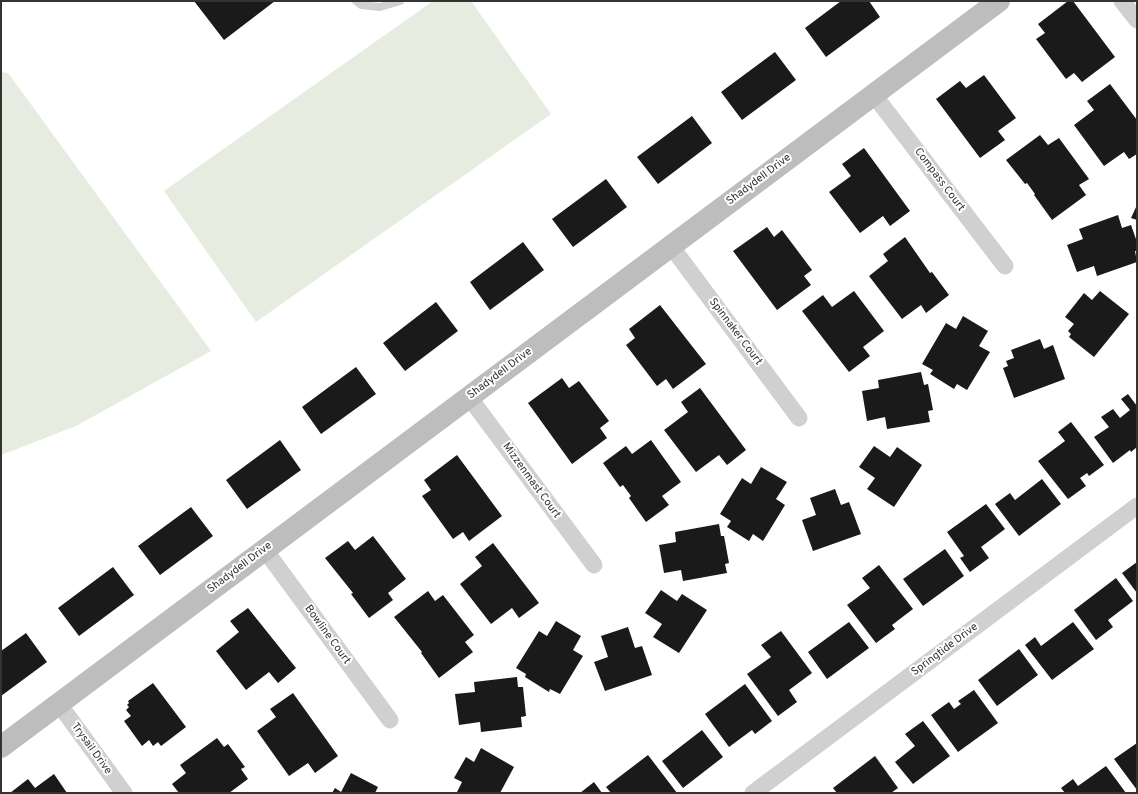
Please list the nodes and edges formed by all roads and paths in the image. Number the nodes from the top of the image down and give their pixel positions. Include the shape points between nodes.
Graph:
1 (356, 1) edge
2 (400, 1) edge
3 (999, 1) edge
4 (1122, 1) edge
5 (1137, 20) edge
6 (874, 95) junction
7 (671, 246) junction
8 (1004, 266) dead end
9 (469, 397) junction
10 (799, 418) dead end
11 (1137, 506) edge
12 (265, 550) junction
13 (594, 565) dead end
14 (59, 704) junction
15 (390, 720) dead end
16 (1, 747) edge
17 (124, 793) edge
18 (752, 793) edge

1 - 2 lane via 361,5 380,7 397,4
3 - 6 street, Shadydell Drive
4 - 5 street
6 - 7 street, Shadydell Drive
6 - 8 street, Compass Court
7 - 9 street, Shadydell Drive
7 - 10 street, Spinnaker Court
9 - 12 street, Shadydell Drive
9 - 13 street, Mizzenmast Court
11 - 18 street, Springtide Drive
12 - 14 street, Shadydell Drive
12 - 15 street, Bowline Court
14 - 16 street, Shadydell Drive
14 - 17 street, Trysail Drive

